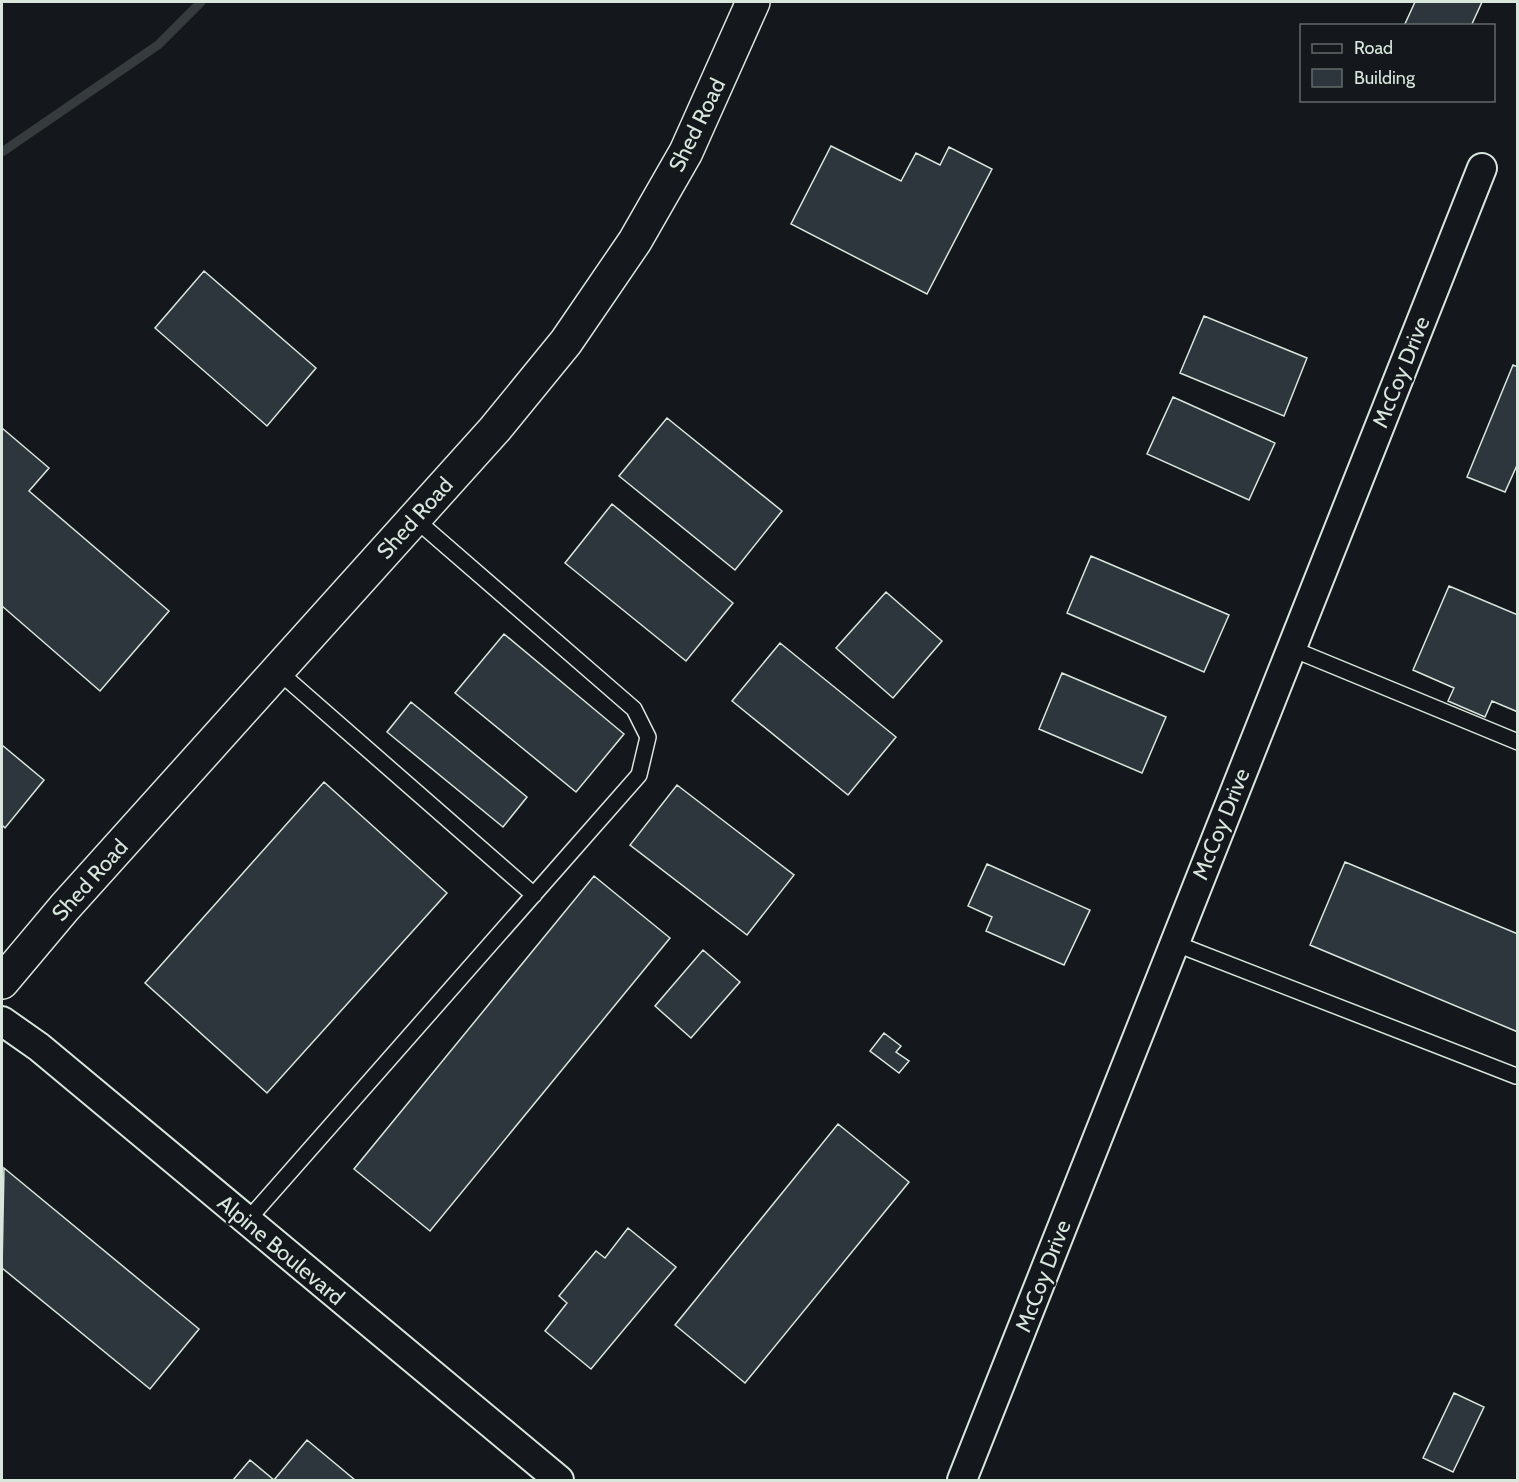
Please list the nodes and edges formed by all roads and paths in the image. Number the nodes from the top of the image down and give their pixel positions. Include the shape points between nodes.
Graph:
1 (753, 2) edge
2 (1482, 168) dead end
3 (415, 519) junction
4 (1290, 648) junction
5 (278, 671) junction
6 (1518, 742) edge
7 (534, 895) junction
8 (1174, 943) junction
9 (2, 982) edge
10 (2, 1021) edge
11 (1516, 1076) dead end
12 (246, 1222) junction
13 (559, 1480) edge
14 (963, 1480) edge

1 - 3 street, Shed Road via 686,152 635,241 566,342
2 - 4 street, McCoy Drive
3 - 5 street, Shed Road
3 - 7 lane via 634,709 648,737 639,775
4 - 6 lane
4 - 8 street, McCoy Drive
5 - 7 lane
5 - 9 street, Shed Road
7 - 12 lane
8 - 11 lane
8 - 14 street, McCoy Drive
10 - 12 street, Alpine Boulevard via 39,1047
12 - 13 street, Alpine Boulevard

